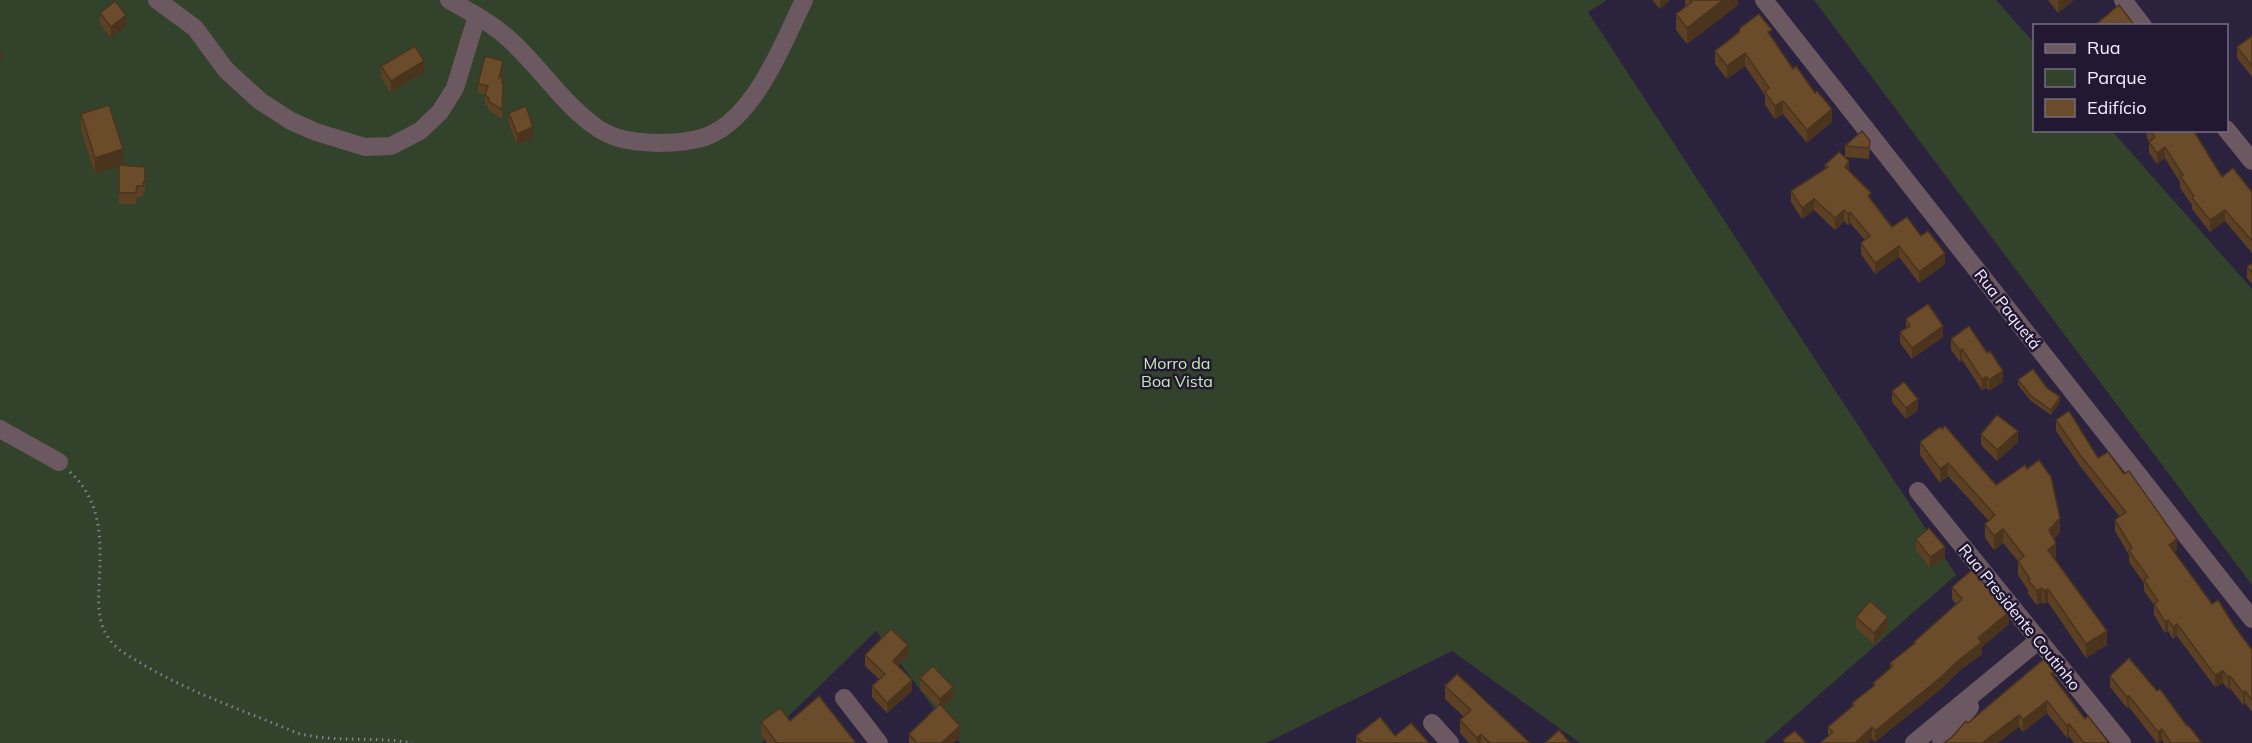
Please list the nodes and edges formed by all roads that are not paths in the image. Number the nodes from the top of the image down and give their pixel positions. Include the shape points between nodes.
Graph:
1 (157, 0) edge
2 (449, 0) edge
3 (804, 0) edge
4 (1764, 0) edge
5 (2123, 0) edge
6 (477, 16) junction
7 (2141, 24) edge
8 (2228, 131) edge
9 (2252, 161) edge
10 (0, 429) edge
11 (59, 462) road end
12 (1918, 491) dead end
13 (2252, 619) edge
14 (2038, 640) junction
15 (1996, 675) junction
16 (844, 698) dead end
17 (1432, 723) dead end
18 (879, 743) edge
19 (1450, 743) edge
20 (1914, 743) edge
21 (1941, 743) edge
22 (2122, 743) edge

1 - 6 street via 195,28 226,70 260,100 291,121 365,147 391,146 420,131 440,112 455,88
2 - 6 street
3 - 6 street via 750,100 731,121 713,134 692,141 664,143 620,140 597,128 511,41
4 - 13 street, Rua Paquetá
5 - 7 street
8 - 9 street
10 - 11 street
12 - 14 street, Rua Presidente Coutinho
14 - 15 street
14 - 22 street, Rua Presidente Coutinho
15 - 20 street
15 - 21 street
16 - 18 street
17 - 19 street

